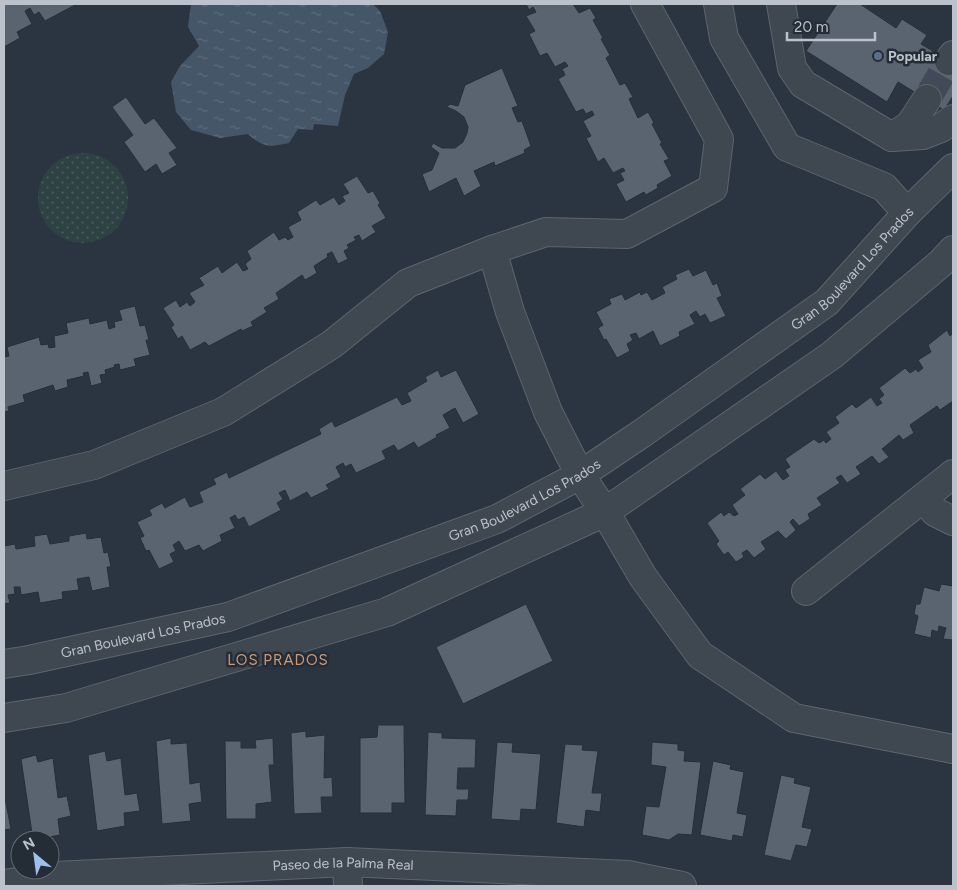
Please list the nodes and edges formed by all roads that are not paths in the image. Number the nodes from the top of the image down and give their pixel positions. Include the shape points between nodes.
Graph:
1 (645, 4) edge
2 (718, 4) edge
3 (781, 4) edge
4 (927, 99) tunnel mouth
5 (953, 118) edge
6 (892, 137) junction
7 (953, 168) edge
8 (908, 213) junction
9 (492, 250) junction
10 (953, 250) edge
11 (580, 474) junction
12 (953, 474) edge
13 (4, 486) edge
14 (924, 498) junction
15 (605, 512) junction
16 (953, 521) edge
17 (806, 592) dead end
18 (4, 664) edge
19 (4, 718) edge
20 (953, 749) edge
21 (347, 874) edge
22 (628, 880) edge
23 (56, 881) edge
24 (4, 884) edge
25 (682, 886) edge

1 - 9 street via 719,139 713,188 627,234 546,232
2 - 8 street via 724,38 787,147 884,187
3 - 6 street via 792,68 804,84
4 - 6 street via 910,125
5 - 6 street via 941,128 923,135
7 - 8 street, Gran Boulevard Los Prados
8 - 11 street, Gran Boulevard Los Prados via 827,302
9 - 11 street via 510,312 548,412
9 - 13 street via 408,283 331,345 222,412 94,465
10 - 15 street via 832,355
11 - 15 street
11 - 18 street, Gran Boulevard Los Prados via 497,519 228,617
12 - 14 street
14 - 16 street via 935,512
14 - 17 street
15 - 19 street via 386,612 66,708
15 - 20 street via 642,577 700,655 794,718
21 - 22 street, Paseo de la Palma Real
21 - 23 street, Paseo de la Palma Real
22 - 25 street, Paseo de la Palma Real
23 - 24 street, Paseo de la Palma Real

